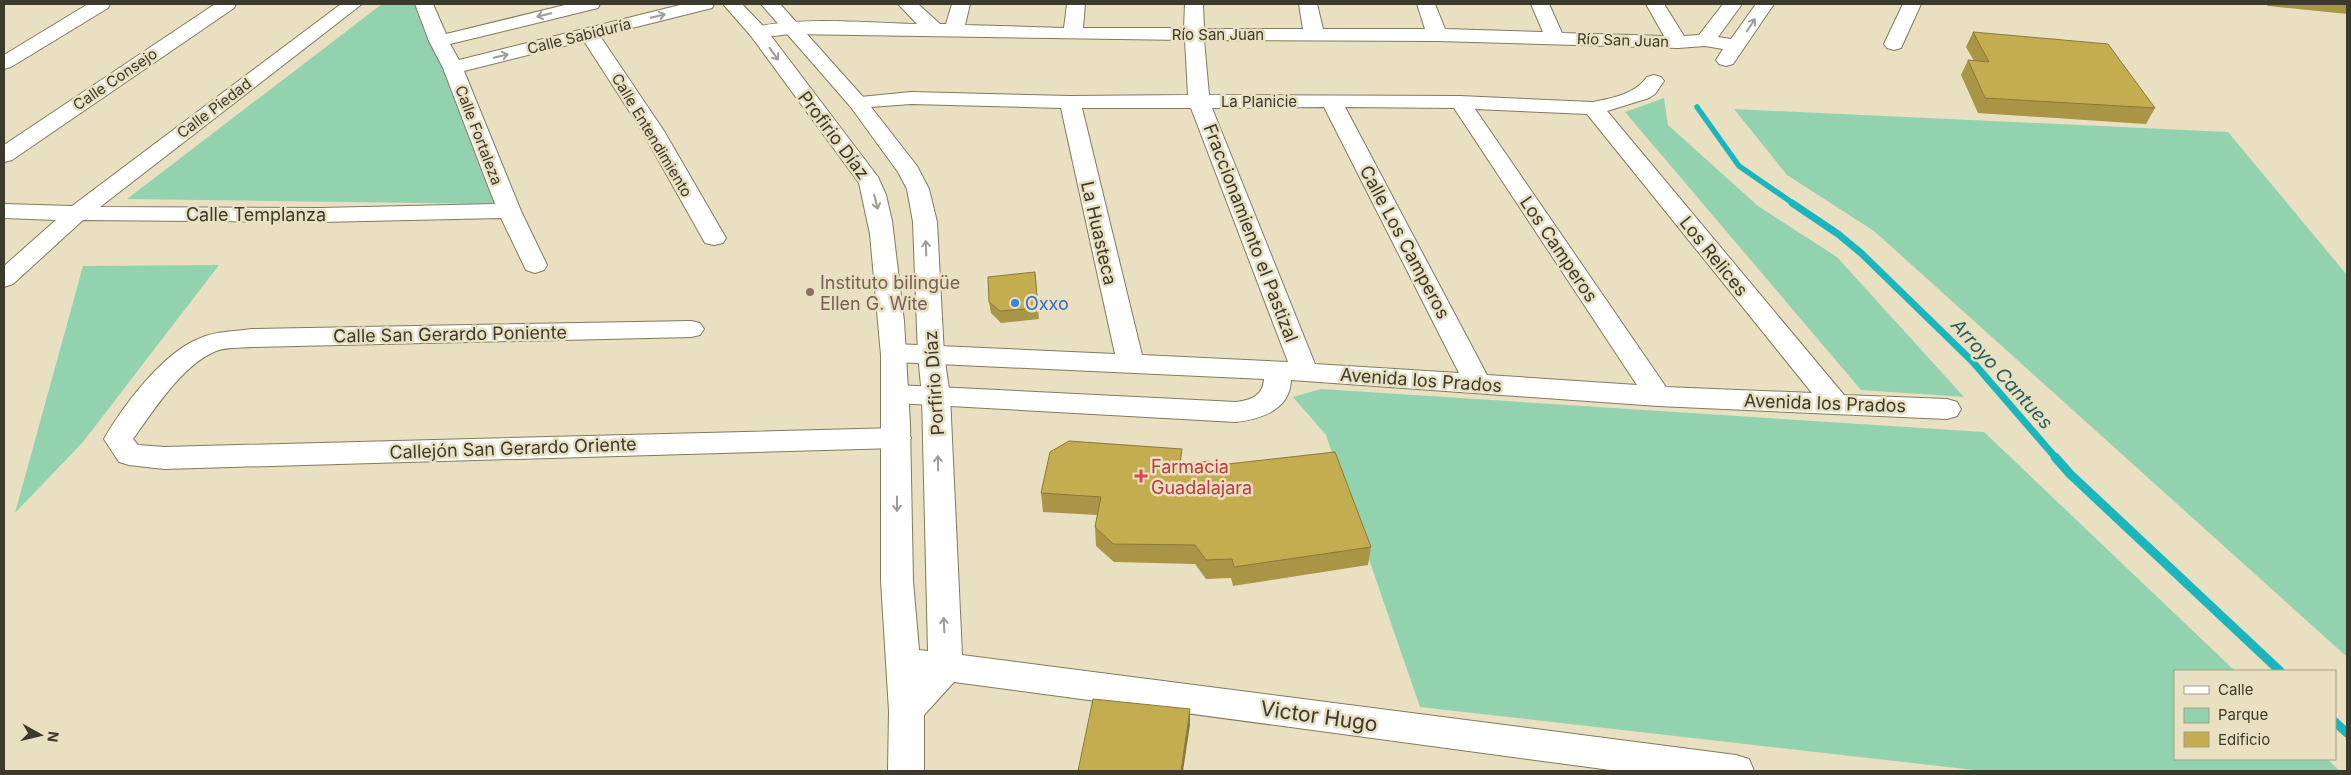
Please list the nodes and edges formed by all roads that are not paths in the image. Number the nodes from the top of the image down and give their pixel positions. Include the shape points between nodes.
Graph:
1 (101, 4) edge
2 (227, 4) edge
3 (353, 4) edge
4 (424, 4) edge
5 (705, 4) edge
6 (732, 4) edge
7 (770, 4) edge
8 (907, 4) edge
9 (961, 4) edge
10 (1076, 4) edge
11 (1194, 4) edge
12 (1308, 4) edge
13 (1426, 4) edge
14 (1540, 4) edge
15 (1655, 4) edge
16 (1733, 4) edge
17 (1765, 4) edge
18 (1912, 4) edge
19 (581, 5) edge
20 (790, 28) junction
21 (934, 29) junction
22 (954, 30) junction
23 (758, 32) junction
24 (589, 34) junction
25 (1073, 34) junction
26 (1194, 34) junction
27 (1314, 34) junction
28 (1437, 35) junction
29 (1555, 38) junction
30 (1705, 40) junction
31 (439, 41) junction
32 (1678, 42) junction
33 (1894, 44) dead end
34 (4, 63) edge
35 (453, 68) junction
36 (1654, 81) dead end
37 (1331, 100) junction
38 (1199, 101) junction
39 (857, 102) junction
40 (1070, 102) junction
41 (1460, 102) junction
42 (1593, 108) junction
43 (4, 155) edge
44 (4, 211) edge
45 (509, 211) junction
46 (76, 214) junction
47 (714, 238) dead end
48 (535, 265) dead end
49 (4, 279) edge
50 (691, 329) dead end
51 (895, 352) junction
52 (931, 355) junction
53 (1130, 363) junction
54 (1278, 370) junction
55 (1305, 372) junction
56 (1478, 384) junction
57 (896, 394) junction
58 (936, 396) junction
59 (1658, 396) junction
60 (1834, 403) junction
61 (1947, 409) dead end
62 (897, 438) junction
63 (129, 455) joint
64 (902, 662) junction
65 (946, 668) junction
66 (906, 710) junction
67 (1634, 765) edge
68 (906, 771) edge
69 (1736, 771) edge

1 - 34 street
2 - 43 street, Calle Consejo
3 - 46 street, Calle Piedad
4 - 31 street, Calle Fortaleza
24 -> 5 street, Calle Sabiduría
6 - 23 street, Profirio Díaz
7 - 20 street, Porfirio Díaz
8 - 21 street
9 - 22 street
10 - 25 street
11 - 26 street, Fraccionamiento el Pastizal
12 - 27 street
13 - 28 street
14 - 29 street
15 - 32 street
16 - 30 street
30 -> 17 street, Río San Juan via 1731,54
18 - 33 street
19 -> 31 street, Calle Sabiduría
20 - 21 street, Río San Juan
20 - 23 street, Río San Juan
20 - 39 street, Porfirio Díaz
21 - 22 street, Río San Juan
22 - 25 street, Río San Juan
23 -> 51 street, Profirio Díaz via 870,182 883,238
35 -> 24 street, Calle Sabiduría
24 - 47 street, Calle Entendimiento via 653,131
25 - 26 street, Río San Juan
26 - 27 street, Río San Juan
26 - 38 street, Fraccionamiento el Pastizal
27 - 28 street, Río San Juan
28 - 29 street, Río San Juan
29 - 32 street, Río San Juan
30 - 32 street, Río San Juan
31 - 35 street, Calle Fortaleza
35 - 45 street, Calle Fortaleza
36 - 42 street, La Planicie via 1642,94
37 - 38 street, La Planicie
37 - 41 street, La Planicie
37 - 56 street, Calle Los Camperos
38 - 40 street, La Planicie
38 - 55 street, Fraccionamiento el Pastizal
39 - 40 street, La Planicie via 912,98
52 -> 39 street, Porfirio Díaz via 925,222 918,188
40 - 53 street, La Huasteca
41 - 42 street, La Planicie
41 - 59 street, Los Camperos
42 - 60 street, Los Relices
44 - 46 street, Calle Templanza
45 - 46 street, Calle Templanza
45 - 48 street, Calle Fortaleza
46 - 49 street, Calle Piedad
50 - 63 street, Calle San Gerardo Poniente via 251,338 210,344 190,354 145,402 118,439
51 - 52 street, Avenida los Prados
51 - 57 street, Profirio Díaz
52 - 53 street, Avenida los Prados
52 - 58 street, Porfirio Díaz
53 - 54 street, Avenida los Prados
54 - 55 street, Avenida los Prados
54 - 58 street via 1276,390 1264,406 1241,412
55 - 56 street, Avenida los Prados
56 - 59 street, Avenida los Prados
57 - 58 street
57 - 62 street, Profirio Díaz
65 -> 58 street, Porfirio Díaz
59 - 60 street, Avenida los Prados
60 - 61 street, Avenida los Prados
62 - 63 street, Callejón San Gerardo Oriente via 164,458
62 -> 64 street via 897,565
64 - 65 street, Victor Hugo
64 - 66 street
65 - 66 street
65 - 67 street, Victor Hugo via 1074,682
66 - 68 street
67 - 69 street, Victor Hugo

